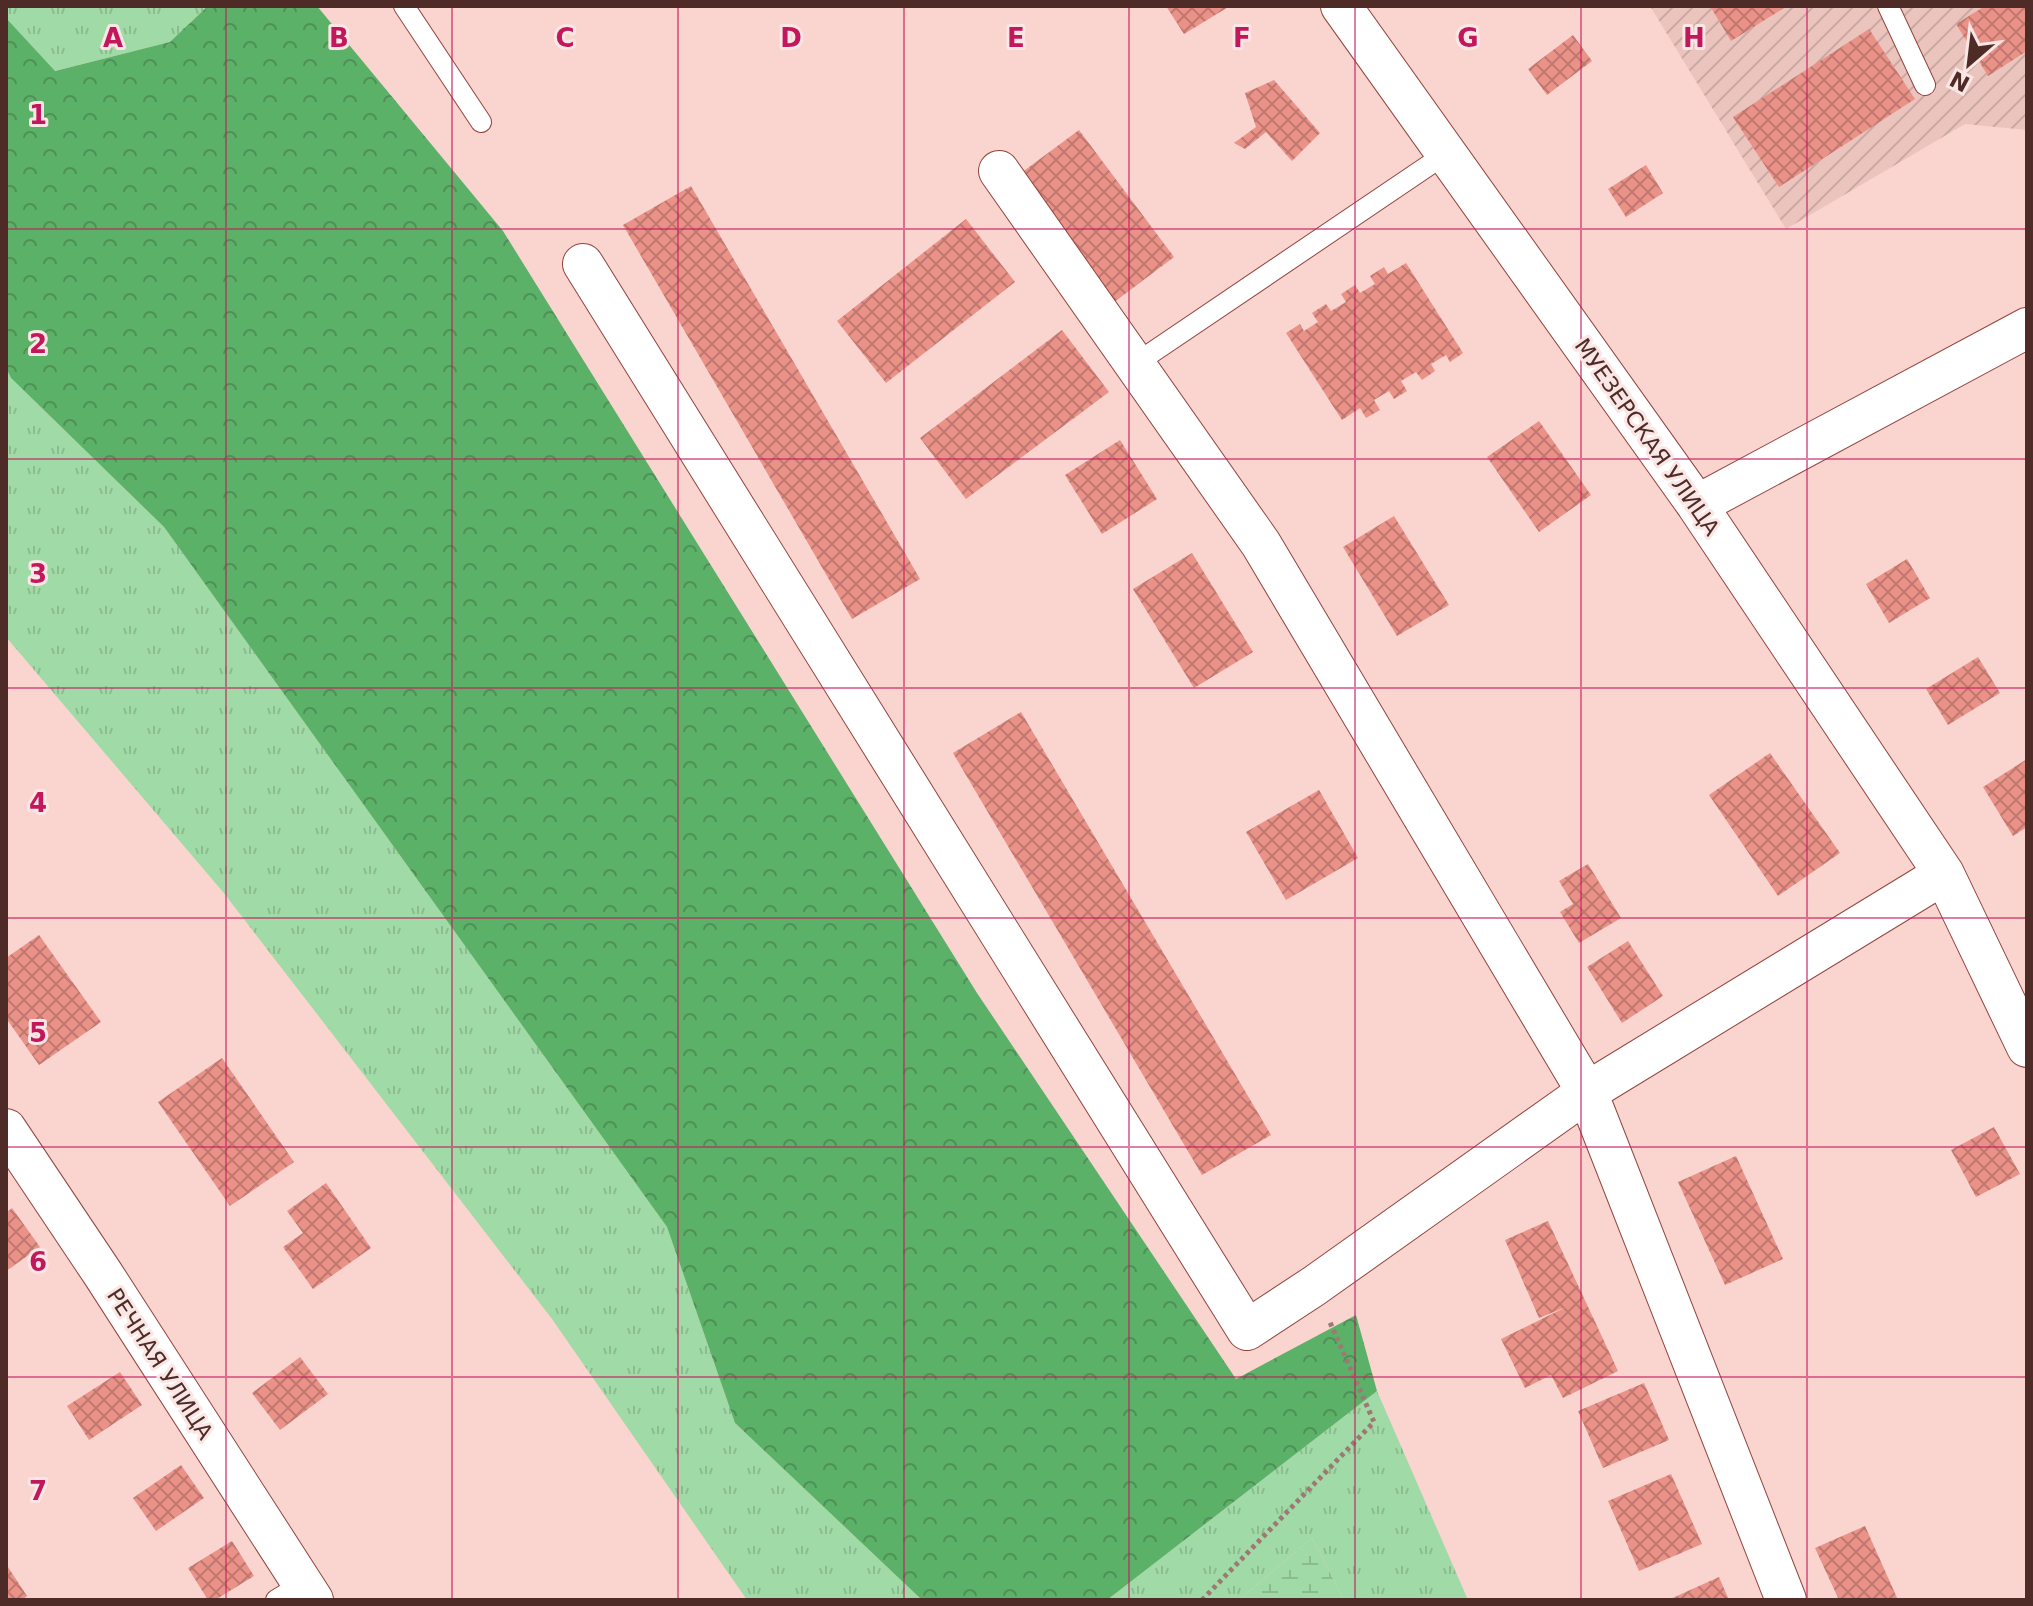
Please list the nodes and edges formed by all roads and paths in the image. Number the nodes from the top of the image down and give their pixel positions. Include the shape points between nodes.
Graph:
1 (404, 6) edge
2 (1341, 6) edge
3 (1888, 6) edge
4 (1925, 85) dead end
5 (481, 122) dead end
6 (1447, 153) junction
7 (999, 171) dead end
8 (583, 264) dead end
9 (2027, 328) edge
10 (1135, 364) junction
11 (1697, 505) junction
12 (1944, 874) junction
13 (2027, 1047) edge
14 (1587, 1092) junction
15 (6, 1129) edge
16 (1314, 1286) junction
17 (297, 1595) edge
18 (1202, 1600) edge
19 (1786, 1600) edge

1 - 5 lane
2 - 6 street, МУЕЗЕРСКАЯ УЛИЦА
3 - 4 lane
6 - 10 lane
6 - 11 street, МУЕЗЕРСКАЯ УЛИЦА
7 - 10 street
8 - 16 street via 1247,1330
9 - 11 street
10 - 14 street via 1261,544
11 - 12 street, МУЕЗЕРСКАЯ УЛИЦА
12 - 13 street, МУЕЗЕРСКАЯ УЛИЦА
12 - 14 street
14 - 16 street
14 - 19 street
15 - 17 street, РЕЧНАЯ УЛИЦА via 103,1274
16 - 18 path via 1374,1422

